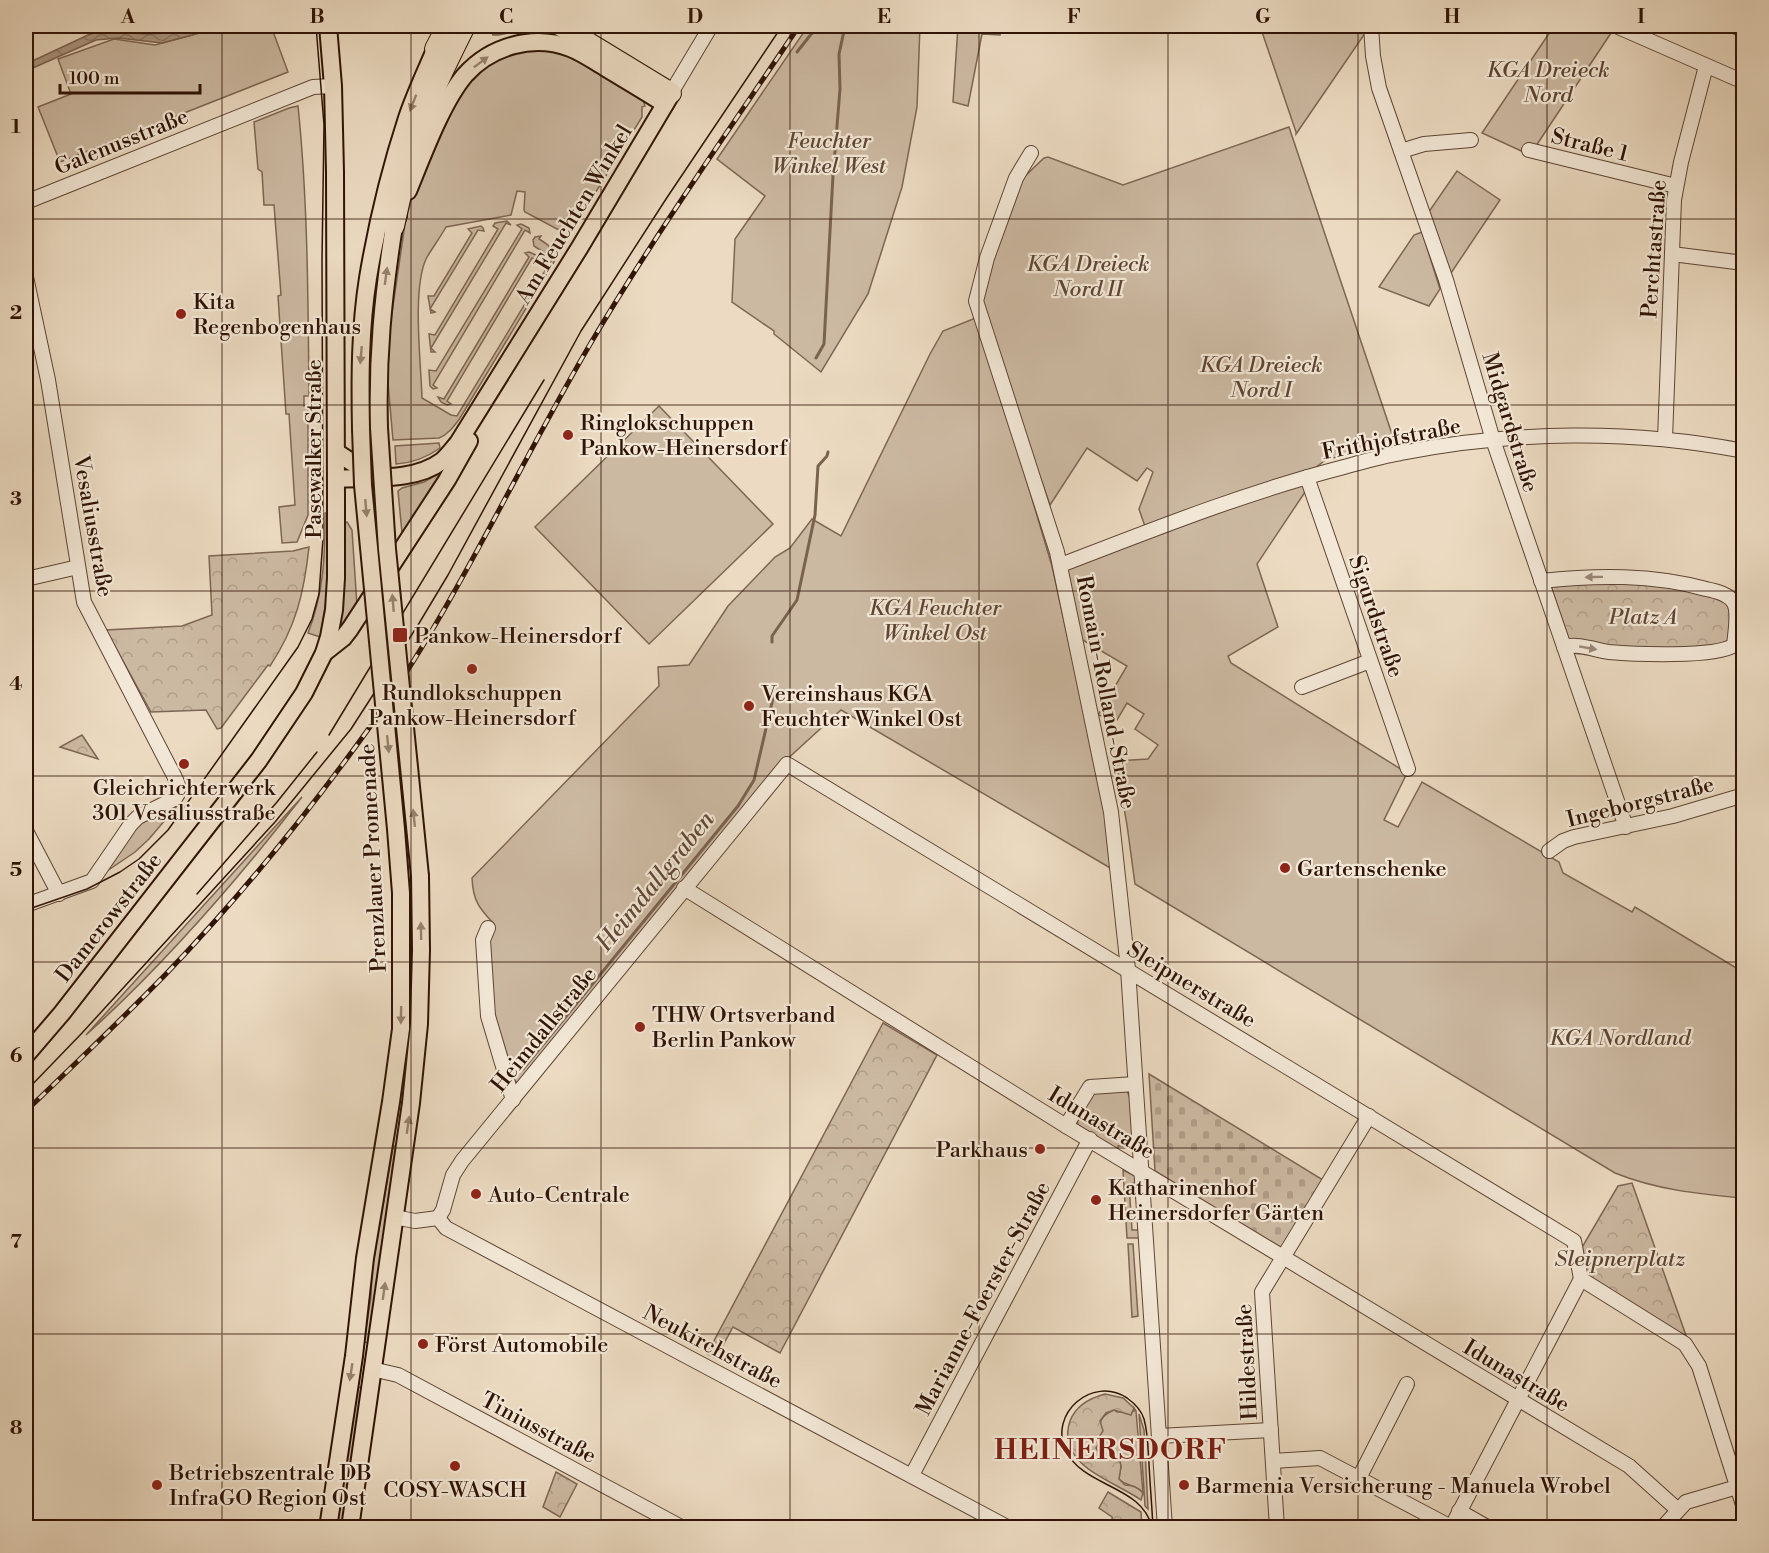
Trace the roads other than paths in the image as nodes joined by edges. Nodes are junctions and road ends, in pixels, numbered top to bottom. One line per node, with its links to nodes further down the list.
1 (328, 26): 11 (main road, Pasewalker Straße)
2 (446, 26): 8 (highway)
3 (465, 26): 19 (highway)
4 (561, 26): 12 (highway)
5 (711, 26): 12 (street, Am Feuchten Winkel)
6 (1371, 26): 15 (street, Midgardstraße)
7 (1616, 26): 9 (street)
8 (435, 49): 75 (main road, Prenzlauer Promenade, one-way to 75, bridge)
9 (1706, 66): 10 (street); 17 (street, Perchtastraße)
10 (1743, 82)
11 (333, 86): 18 (street, Galenusstraße); 27 (main road, Pasewalker Straße)
12 (668, 99): 19 (main road, Prenzlauer Promenade, one-way to 12); 23 (main road, Am Feuchten Winkel)
13 (1471, 140): 15 (street)
14 (1529, 150): 17 (street, Straße 1)
15 (1401, 151): 25 (street, Midgardstraße)
16 (1031, 153): 31 (street, Romain-Rolland-Straße)
17 (1676, 186): 20 (street, Perchtastraße)
18 (26, 202)
19 (394, 226): 59 (main road, Prenzlauer Promenade, one-way to 19, bridge)
20 (1672, 254): 21 (street); 24 (street, Perchtastraße)
21 (1743, 263)
22 (26, 277): 32 (street, Vesaliusstraße)
23 (471, 425): 28 (main road, Am Feuchten Winkel); 37 (main road, Am Feuchten Winkel)
24 (1665, 439): 25 (street, Frithjofstraße); 26 (street, Frithjofstraße)
25 (1493, 440): 29 (street, Frithjofstraße); 34 (street, Midgardstraße)
26 (1743, 451)
27 (336, 452): 28 (main road); 30 (main road, Pasewalker Straße)
28 (374, 477): 30 (main road, Am Feuchten Winkel)
29 (1307, 477): 31 (street, Frithjofstraße); 38 (street, Sigurdstraße)
30 (336, 479): 37 (main road, Pasewalker Straße)
31 (1061, 565): 51 (street, Romain-Rolland-Straße)
32 (78, 567): 33 (street); 48 (street, Vesaliusstraße)
33 (26, 579)
34 (1541, 581): 35 (street, one-way to 34); 36 (street, Midgardstraße)
35 (1739, 619): 36 (street, one-way to 35)
36 (1564, 647): 44 (street, Midgardstraße)
37 (324, 653): 43 (main road, Pasewalker Straße)
38 (1370, 661): 39 (street); 41 (street, Sigurdstraße)
39 (1302, 687)
40 (787, 764): 47 (street, Heimdallstraße); 51 (street, Sleipnerstraße)
41 (1408, 769)
42 (1743, 795): 44 (street, Ingeborgstraße)
43 (224, 806): 52 (main road, Damerowstraße)
44 (1626, 827): 46 (street, Ingeborgstraße)
45 (26, 831): 48 (street)
46 (1549, 851)
47 (684, 888): 54 (street, Heimdallstraße); 56 (street, Idunastraße)
48 (59, 894): 49 (street)
49 (26, 905)
50 (488, 928): 54 (street)
51 (1128, 969): 53 (street, Romain-Rolland-Straße); 55 (street, Sleipnerstraße)
52 (26, 1055)
53 (1135, 1084): 56 (street); 58 (street, Romain-Rolland-Straße)
54 (513, 1100): 60 (street, Heimdallstraße)
55 (1369, 1116): 61 (street, Hildestraße); 62 (street, Sleipnerstraße)
56 (1066, 1126): 57 (street, Idunastraße)
57 (1090, 1139): 58 (street, Idunastraße); 69 (street, Marianne-Foerster-Straße)
58 (1141, 1169): 61 (street, Idunastraße); 67 (street, Romain-Rolland-Straße)
59 (394, 1217): 60 (street); 63 (main road, Prenzlauer Promenade, one-way to 59)
60 (438, 1218): 69 (street, Neukirchstraße)
61 (1283, 1258): 65 (street, Idunastraße); 66 (street, Hildestraße)
62 (1581, 1280): 65 (street); 71 (street)
63 (372, 1370): 76 (main road, Prenzlauer Promenade); 77 (street, Tiniusstraße)
64 (1407, 1384): 70 (street)
65 (1518, 1400): 73 (street, Idunastraße); 74 (street)
66 (1271, 1430): 67 (street); 68 (street, Hildestraße)
67 (1159, 1436): 79 (street, Romain-Rolland-Straße)
68 (1274, 1461): 70 (street); 80 (street, Hildestraße)
69 (912, 1475): 78 (street, Neukirchstraße)
70 (1359, 1478): 81 (street)
71 (1737, 1487): 72 (street); 73 (street)
72 (1743, 1508)
73 (1678, 1510): 83 (street)
74 (1459, 1511): 81 (street); 82 (street)
75 (328, 1527)
76 (350, 1527)
77 (683, 1527)
78 (1009, 1527)
79 (1165, 1527)
80 (1277, 1527)
81 (1451, 1527)
82 (1489, 1527)
83 (1662, 1527)

